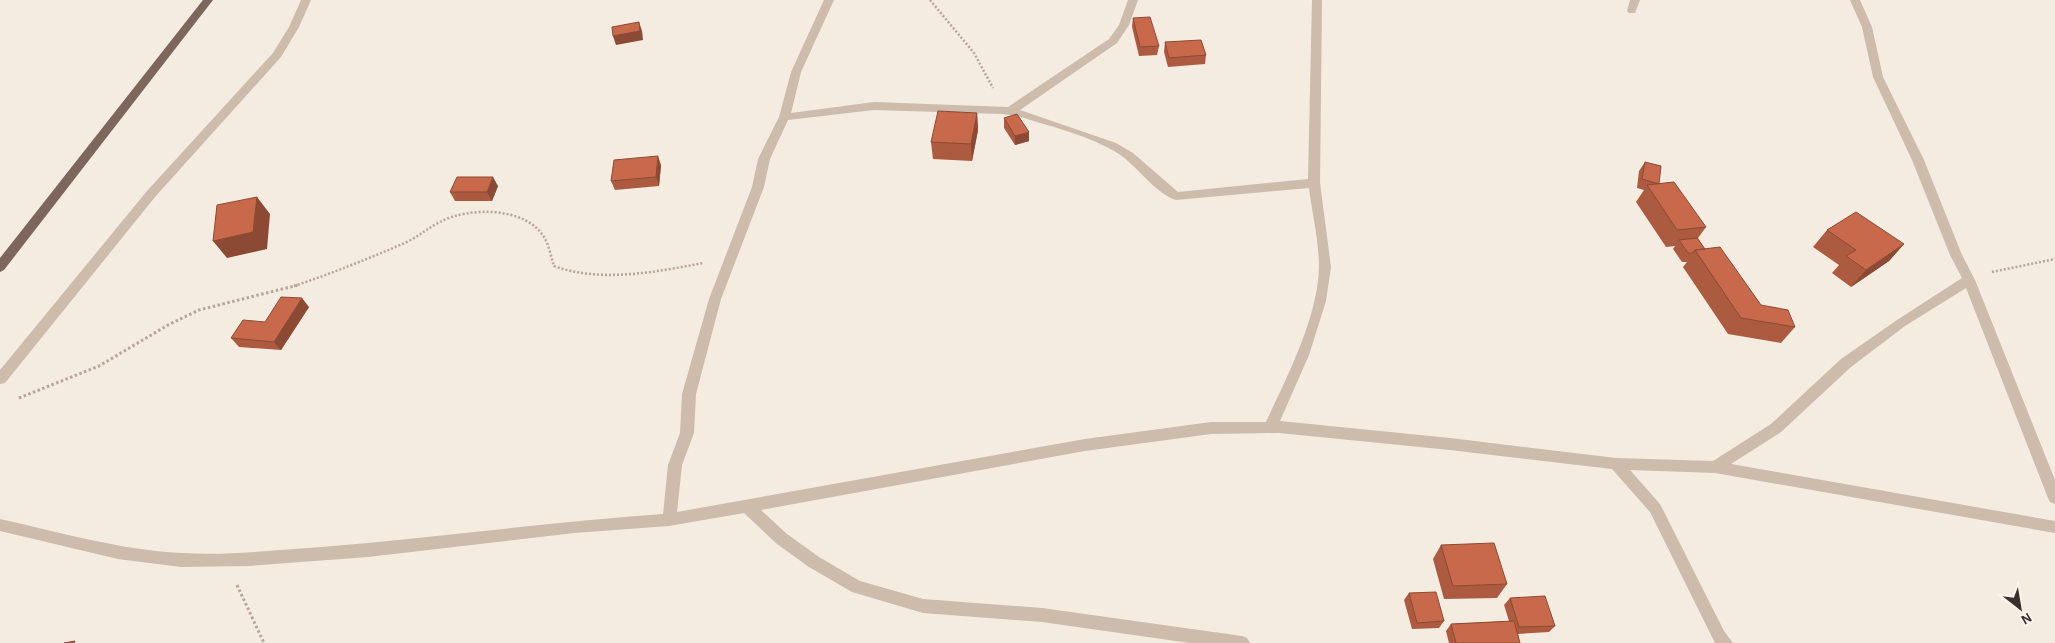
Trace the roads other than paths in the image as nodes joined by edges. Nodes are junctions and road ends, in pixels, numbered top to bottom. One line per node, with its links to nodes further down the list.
1 (208, 0): 12 (main road)
2 (306, 0): 14 (street)
3 (829, 0): 10 (street)
4 (1133, 0): 9 (street)
5 (1317, 0): 11 (street)
6 (1635, 0): 8 (street)
7 (1855, 0): 13 (street)
8 (1632, 11)
9 (1006, 111): 10 (street); 11 (street)
10 (784, 117): 20 (street)
11 (1314, 183): 15 (street)
12 (0, 267)
13 (1968, 279): 17 (street); 18 (street)
14 (0, 379)
15 (1270, 428): 16 (street); 19 (street)
16 (1616, 464): 17 (street); 23 (street)
17 (1716, 467): 22 (street)
18 (2055, 498)
19 (746, 505): 20 (street); 24 (street)
20 (669, 520): 21 (street)
21 (0, 525)
22 (2055, 527)
23 (1721, 641)
24 (1242, 643)

